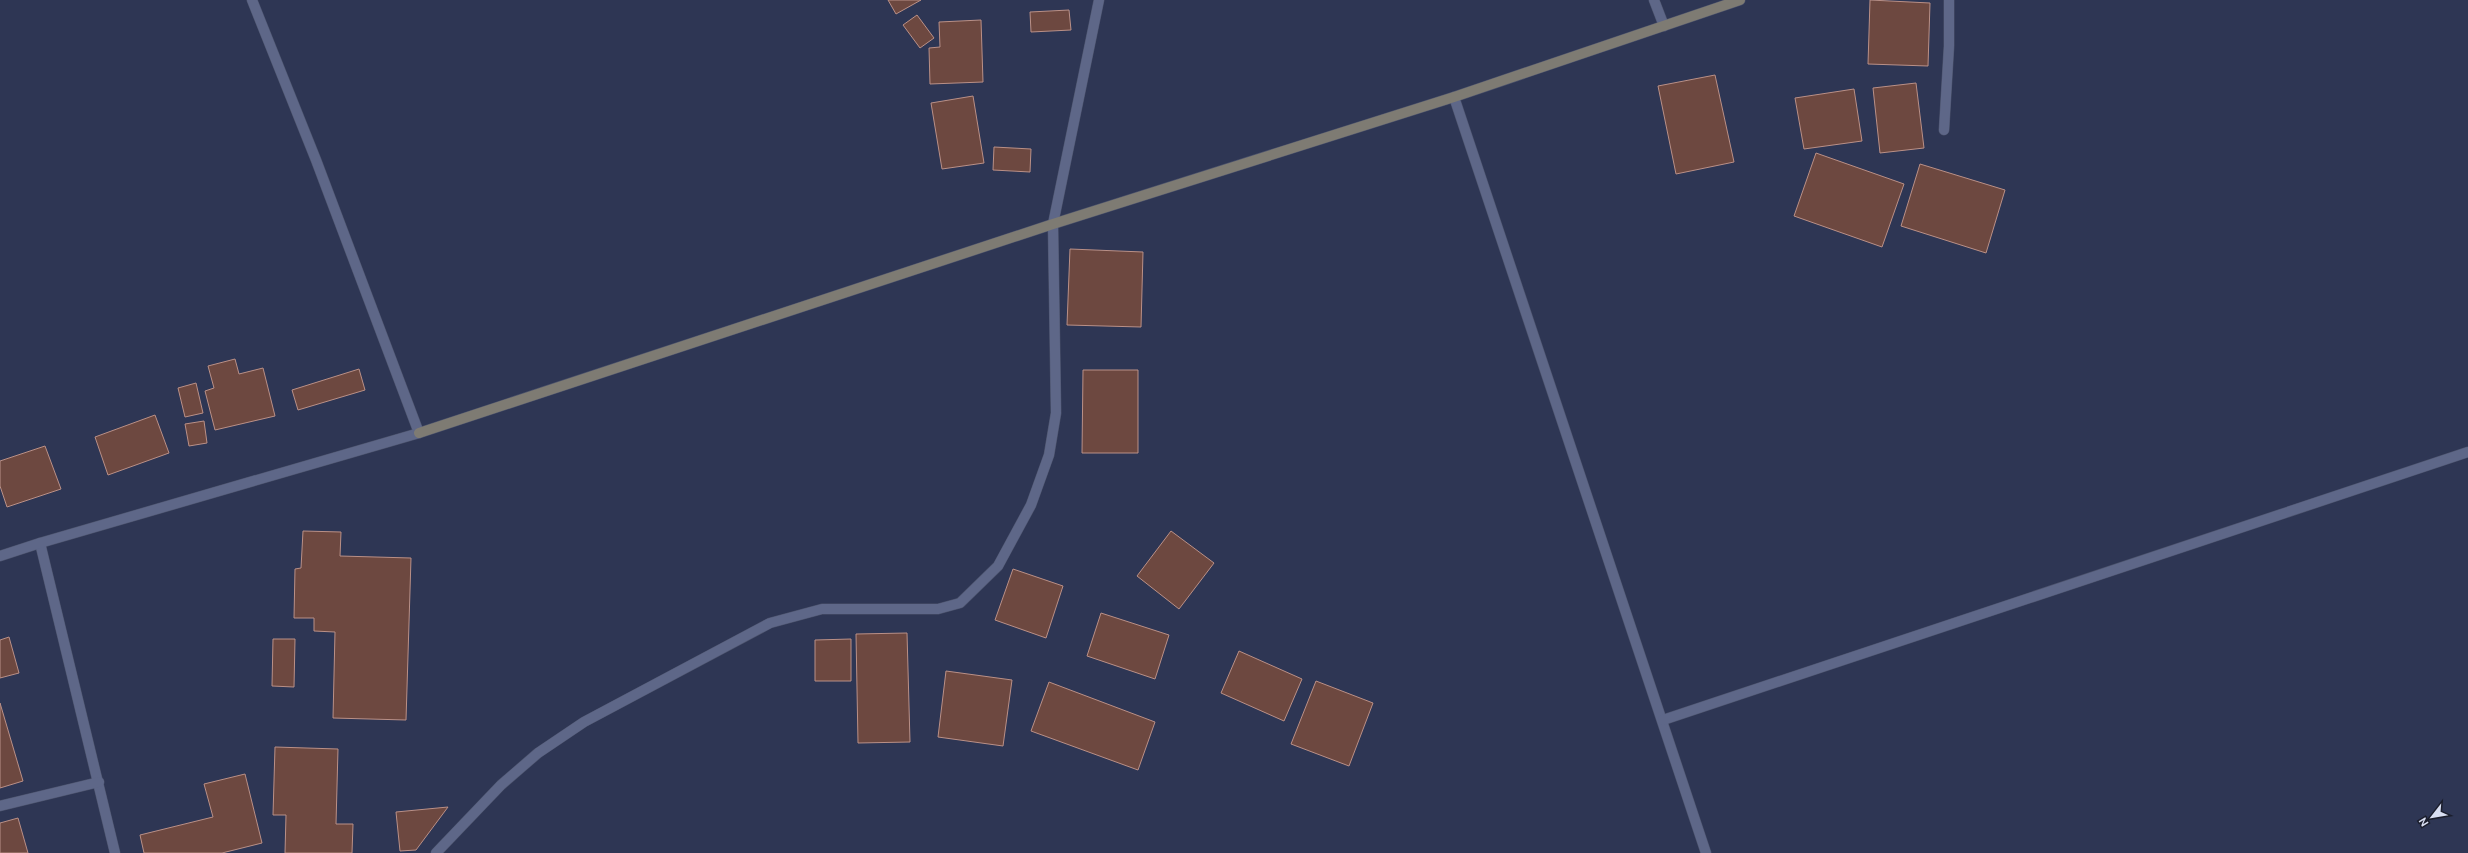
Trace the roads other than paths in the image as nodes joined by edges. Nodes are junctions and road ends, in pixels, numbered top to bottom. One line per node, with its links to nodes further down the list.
1 (252, 0): 10 (street)
2 (1099, 0): 9 (street)
3 (1654, 0): 6 (street)
4 (1740, 0): 6 (street)
5 (1949, 0): 8 (street)
6 (1664, 26): 7 (street)
7 (1454, 97): 9 (street); 14 (street)
8 (1944, 130)
9 (1053, 224): 10 (street); 18 (street)
10 (420, 433): 12 (street)
11 (2468, 452): 14 (street)
12 (40, 543): 13 (street); 15 (street)
13 (0, 556)
14 (1663, 720): 19 (street)
15 (99, 782): 16 (street); 17 (street)
16 (0, 806)
17 (115, 853)
18 (436, 853)
19 (1706, 853)

